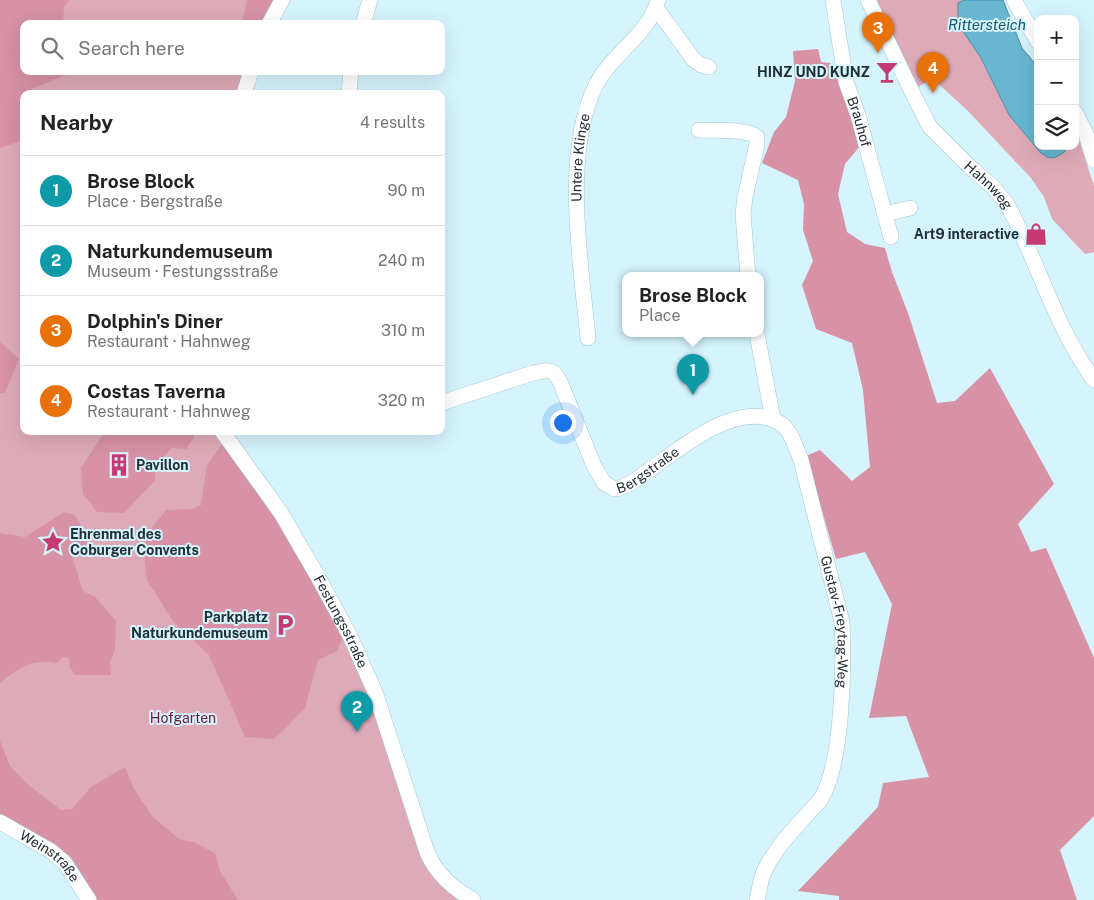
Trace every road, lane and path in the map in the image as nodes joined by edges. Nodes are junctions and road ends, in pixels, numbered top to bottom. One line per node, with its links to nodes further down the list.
1 (282, 0): 7 (street)
2 (370, 0): 8 (street)
3 (833, 0): 19 (street, Brauhof)
4 (868, 0): 24 (street, Hahnweg)
5 (1014, 0): 9 (street)
6 (657, 4): 10 (street); 23 (street, Untere Klinge)
7 (271, 20)
8 (364, 20)
9 (1034, 35)
10 (709, 67)
11 (250, 75): 13 (street)
12 (351, 75): 14 (street)
13 (245, 90)
14 (349, 90)
15 (1079, 120): 17 (street)
16 (699, 130): 21 (street)
17 (1094, 160)
18 (910, 208): 19 (street)
19 (885, 214): 20 (street, Brauhof)
20 (891, 236)
21 (748, 272)
22 (758, 337): 26 (street)
23 (588, 338)
24 (1094, 380)
25 (445, 402): 26 (street, Bergstraße)
26 (773, 419): 31 (street, Gustav-Freytag-Weg)
27 (225, 435): 30 (street, Festungsstraße)
28 (0, 822): 29 (street, Weinstraße)
29 (89, 900)
30 (473, 900)
31 (757, 900)

